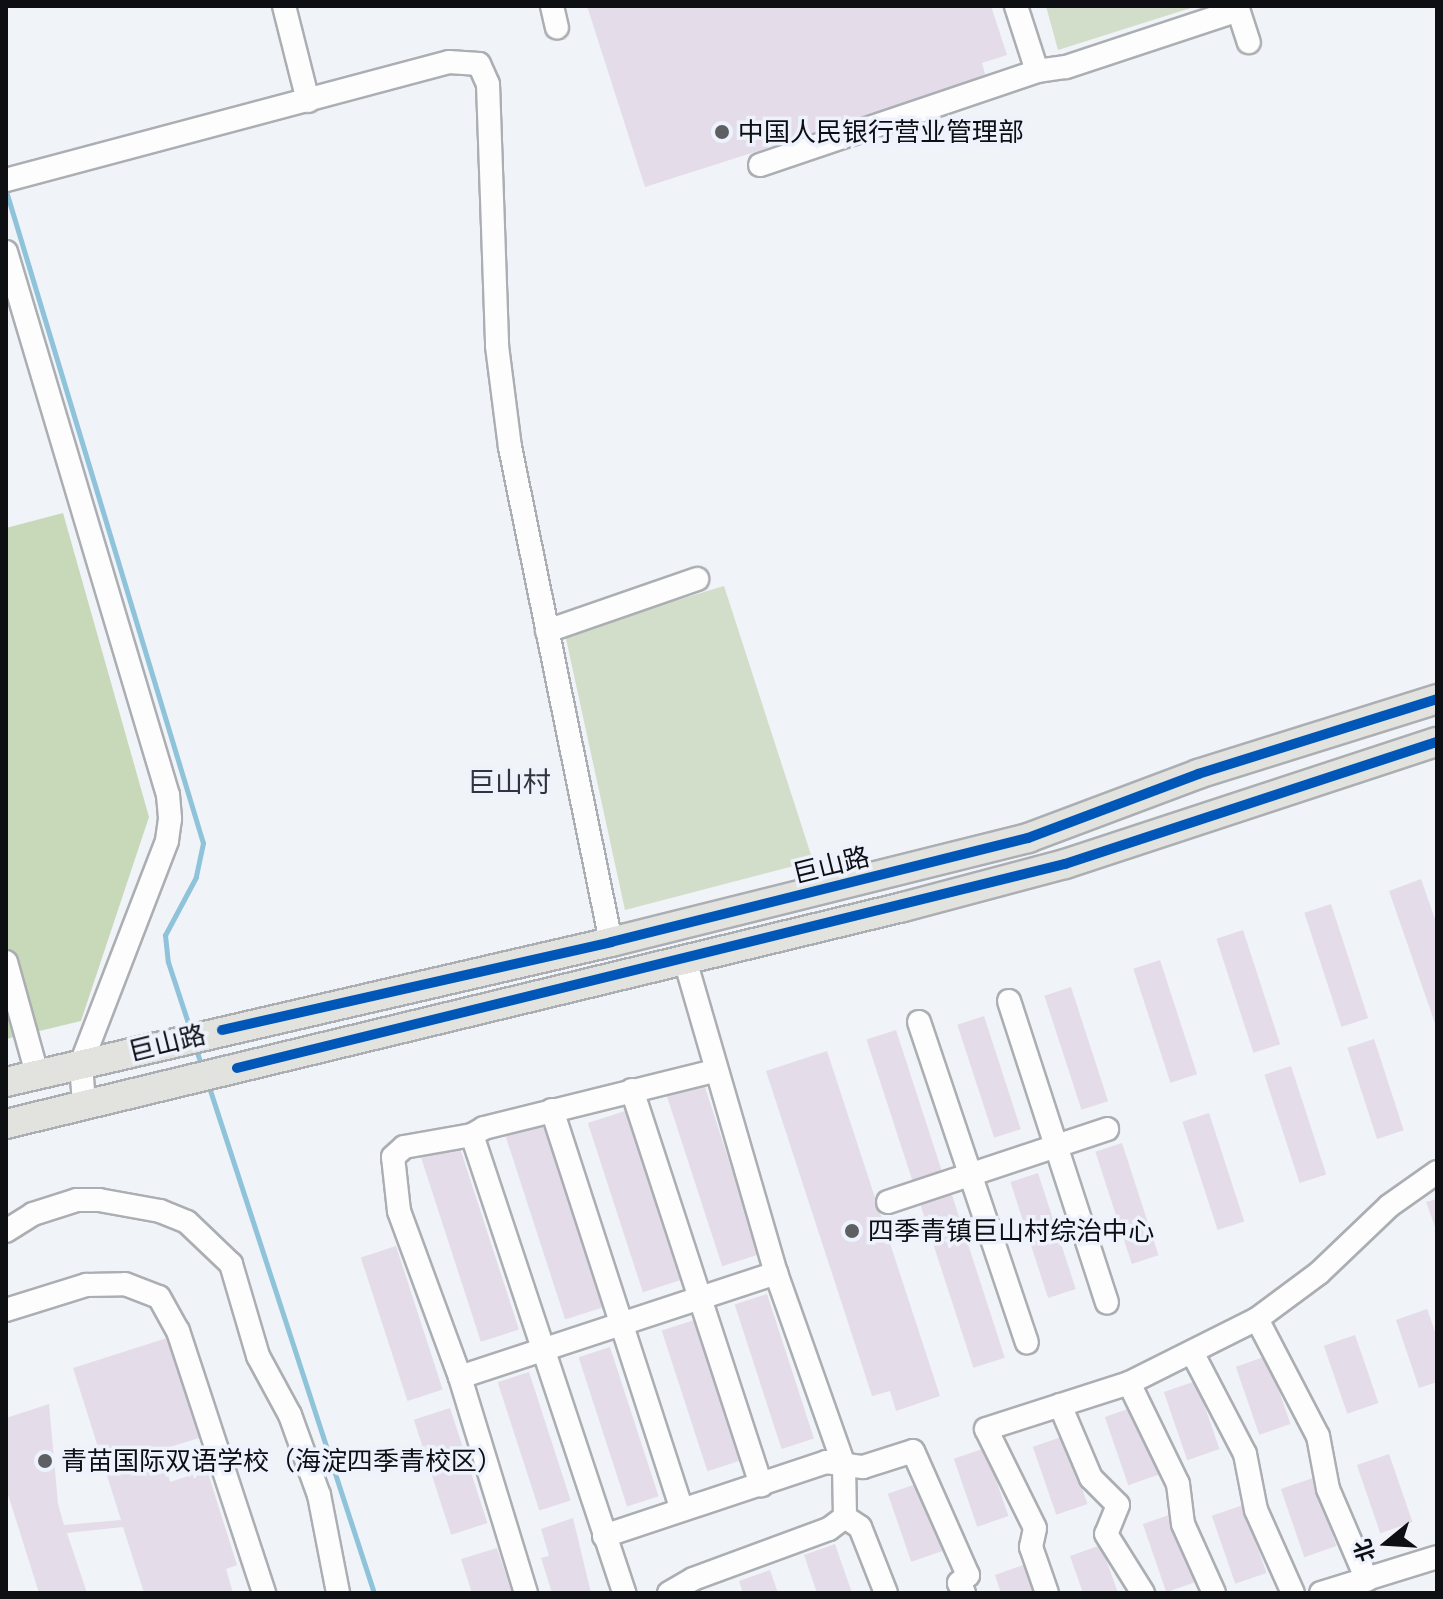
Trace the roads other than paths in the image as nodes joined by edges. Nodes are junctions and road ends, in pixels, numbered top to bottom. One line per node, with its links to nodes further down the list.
1 (284, 6): 6 (street)
2 (1016, 6): 5 (street)
3 (1237, 8): 4 (street); 5 (street)
4 (1249, 42)
5 (1037, 71): 7 (street)
6 (308, 101): 8 (street); 11 (street)
7 (760, 165)
8 (6, 180)
9 (6, 252): 19 (street)
10 (697, 579): 11 (street)
11 (547, 631): 14 (street)
12 (1437, 699): 14 (main road, 巨山路)
13 (1437, 742): 15 (main road, 巨山路)
14 (611, 942): 19 (main road, 巨山路)
15 (685, 960): 20 (street); 24 (main road, 巨山路)
16 (6, 962): 21 (street)
17 (1009, 1001): 29 (street)
18 (919, 1022): 31 (street)
19 (81, 1064): 21 (main road, 巨山路); 24 (street)
20 (714, 1071): 23 (street); 34 (street)
21 (37, 1074): 22 (main road, 巨山路)
22 (6, 1082)
23 (632, 1090): 25 (street); 35 (street)
24 (84, 1104): 26 (main road, 巨山路)
25 (552, 1110): 28 (street); 39 (street)
26 (6, 1124)
27 (1107, 1129): 29 (street)
28 (472, 1135): 41 (street); 43 (street)
29 (1054, 1146): 31 (street); 36 (street)
30 (1437, 1172): 38 (street)
31 (968, 1175): 32 (street); 40 (street)
32 (888, 1202)
33 (6, 1231): 54 (street)
34 (776, 1273): 35 (street); 46 (street)
35 (700, 1298): 39 (street); 47 (street)
36 (1107, 1302)
37 (6, 1310): 53 (street)
38 (1257, 1319): 42 (street); 52 (street)
39 (622, 1325): 41 (street); 48 (street)
40 (1027, 1342)
41 (541, 1350): 43 (street); 50 (street)
42 (1193, 1354): 44 (street); 63 (street)
43 (460, 1377): 55 (street)
44 (1129, 1383): 45 (street); 62 (street)
45 (1060, 1405): 60 (street); 61 (street)
46 (844, 1465): 47 (street); 49 (street); 59 (street)
47 (761, 1485): 48 (street)
48 (681, 1507): 50 (street)
49 (845, 1517): 57 (street); 58 (street)
50 (604, 1536): 56 (street)
51 (1437, 1557): 52 (street)
52 (1367, 1580): 64 (street)
53 (264, 1593)
54 (338, 1593)
55 (526, 1593)
56 (624, 1593)
57 (669, 1593)
58 (886, 1593)
59 (964, 1593)
60 (1047, 1593)
61 (1143, 1593)
62 (1214, 1593)
63 (1293, 1593)
64 (1321, 1593)

